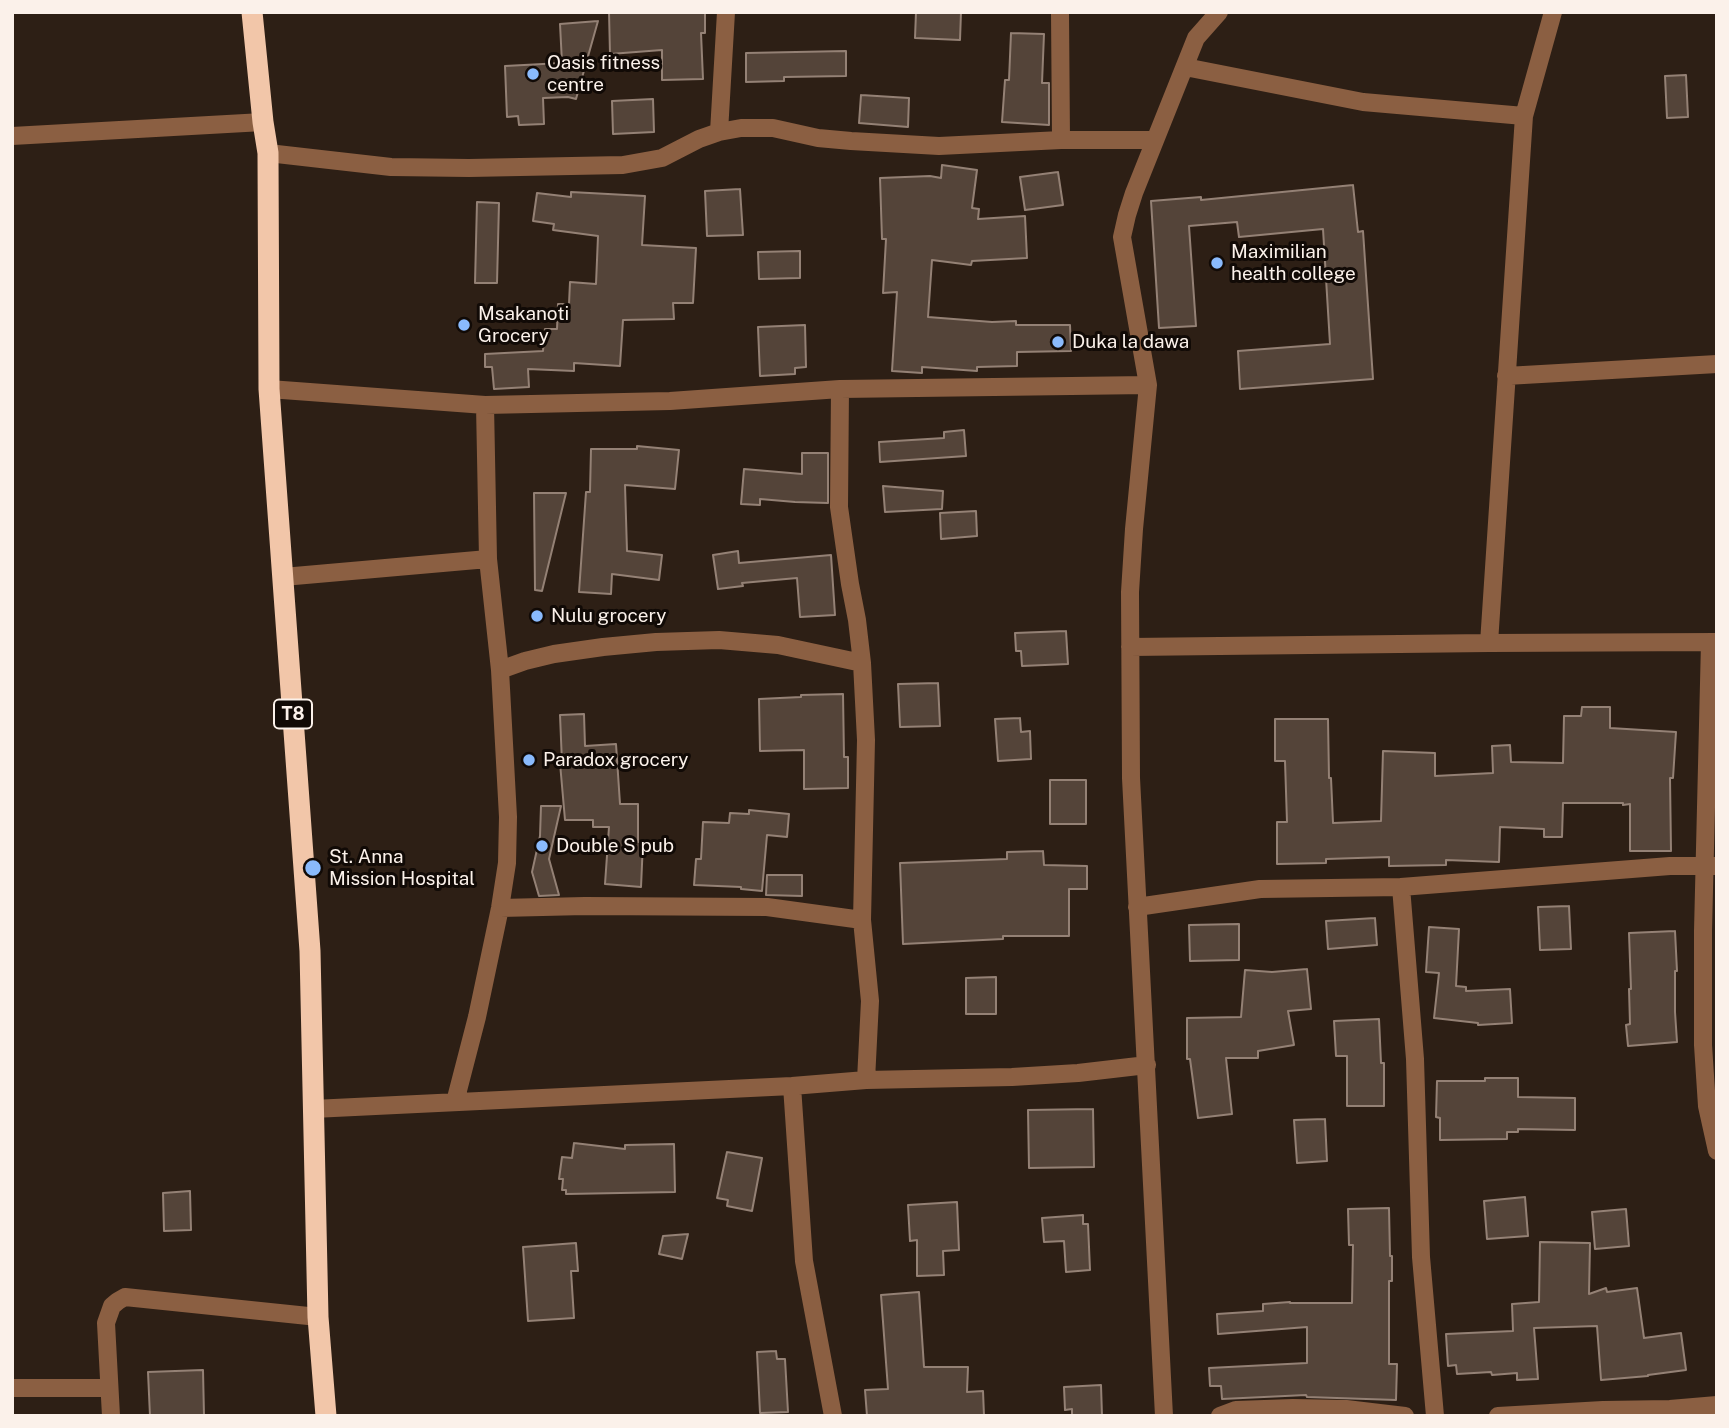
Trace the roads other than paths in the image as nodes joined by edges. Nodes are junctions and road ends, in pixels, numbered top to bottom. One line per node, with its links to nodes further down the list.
1 (253, 12): 8 (highway, T8)
2 (726, 12): 9 (street)
3 (1060, 12): 11 (street)
4 (1219, 12): 6 (street)
5 (1553, 12): 7 (street)
6 (1185, 67): 7 (street); 12 (street)
7 (1524, 116): 15 (street)
8 (263, 122): 10 (street); 13 (highway, T8)
9 (719, 132): 11 (street); 13 (street)
10 (12, 136)
11 (1061, 140): 12 (street)
12 (1154, 140): 16 (street)
13 (268, 153): 17 (highway, T8)
14 (1717, 364): 15 (street)
15 (1506, 376): 23 (street)
16 (1148, 385): 18 (street); 24 (street)
17 (270, 389): 19 (street); 21 (highway, T8)
18 (840, 389): 19 (street); 25 (street)
19 (485, 405): 20 (street)
20 (488, 559): 21 (street); 26 (street)
21 (283, 577): 36 (highway, T8)
22 (1713, 642): 23 (street); 27 (street)
23 (1489, 643): 24 (street)
24 (1130, 647): 29 (street)
25 (862, 663): 26 (street); 31 (street)
26 (500, 670): 30 (street)
27 (1711, 866): 28 (street); 37 (street)
28 (1401, 887): 29 (street); 48 (street)
29 (1137, 907): 32 (street)
30 (500, 908): 31 (street); 35 (street)
31 (862, 920): 33 (street)
32 (1147, 1065): 33 (street); 45 (street)
33 (866, 1080): 34 (street)
34 (792, 1086): 35 (street); 44 (street)
35 (455, 1102): 36 (street)
36 (313, 1109): 38 (highway, T8)
37 (1717, 1151)
38 (318, 1317): 40 (street); 43 (highway, T8)
39 (12, 1388): 40 (street)
40 (108, 1388): 42 (street)
41 (1717, 1405): 49 (street)
42 (111, 1416)
43 (326, 1416)
44 (833, 1416)
45 (1164, 1416)
46 (1220, 1416): 47 (street)
47 (1405, 1416)
48 (1435, 1416)
49 (1498, 1416)

